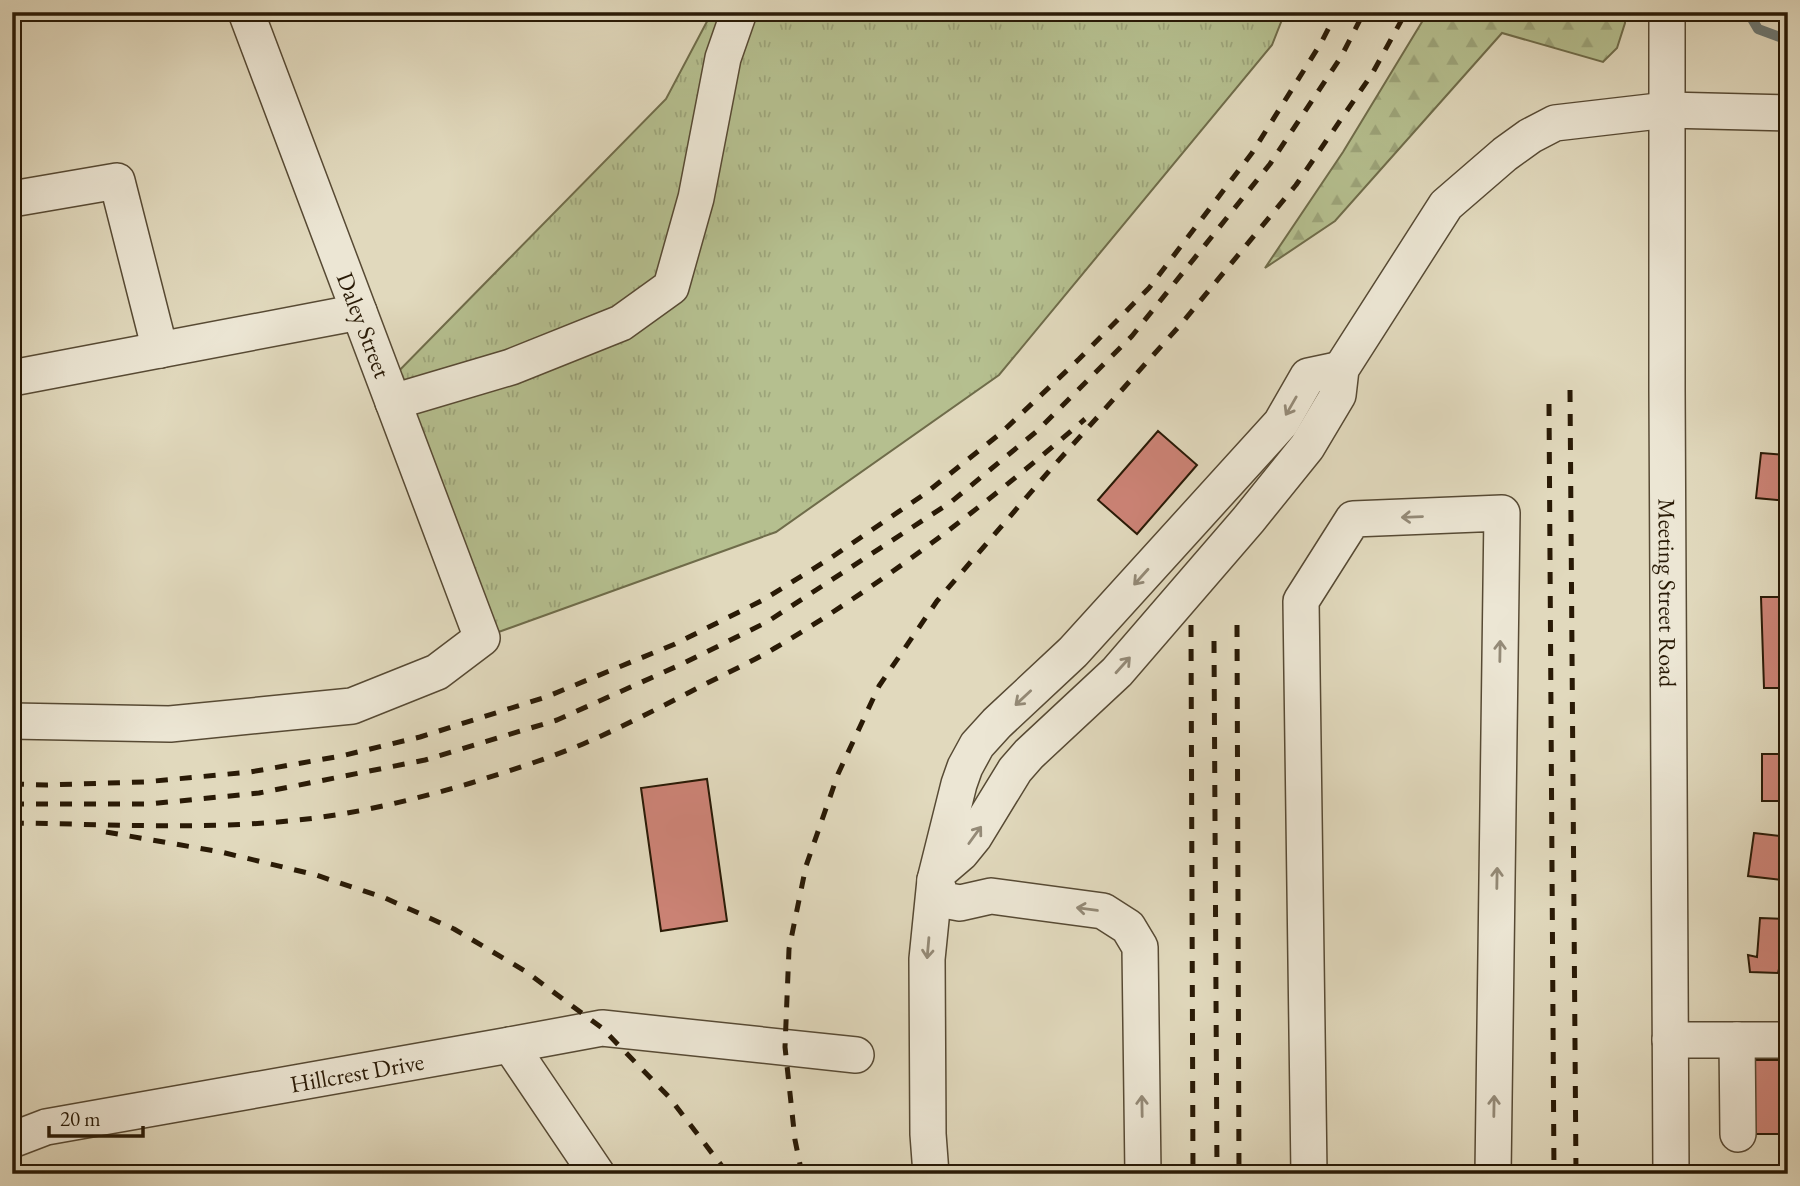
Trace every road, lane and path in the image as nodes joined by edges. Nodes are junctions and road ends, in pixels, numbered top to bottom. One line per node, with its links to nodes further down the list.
1 (246, 12): 7 (street, Daley Street)
2 (739, 12): 11 (street)
3 (1667, 12): 4 (street, Meeting Street Road)
4 (1667, 110): 5 (street); 9 (street); 14 (street, Meeting Street Road)
5 (1788, 113)
6 (12, 199): 8 (street)
7 (359, 312): 8 (street); 11 (street, Daley Street)
8 (160, 350): 10 (street)
9 (1340, 369): 13 (street, one-way to 9); 13 (street, one-way to 13)
10 (12, 379)
11 (393, 402): 12 (street, Daley Street)
12 (12, 721)
13 (934, 880): 22 (street, one-way to 22); 23 (street, one-way to 13)
14 (1670, 1040): 15 (street); 26 (street, Meeting Street Road)
15 (1737, 1040): 16 (street); 19 (street)
16 (1788, 1040)
17 (510, 1045): 18 (street, Hillcrest Drive); 20 (street, Hillcrest Drive); 21 (street)
18 (856, 1055)
19 (1738, 1134)
20 (12, 1140)
21 (597, 1174)
22 (931, 1174)
23 (1143, 1174)
24 (1309, 1174): 25 (street, one-way to 24)
25 (1493, 1174)
26 (1671, 1174)

